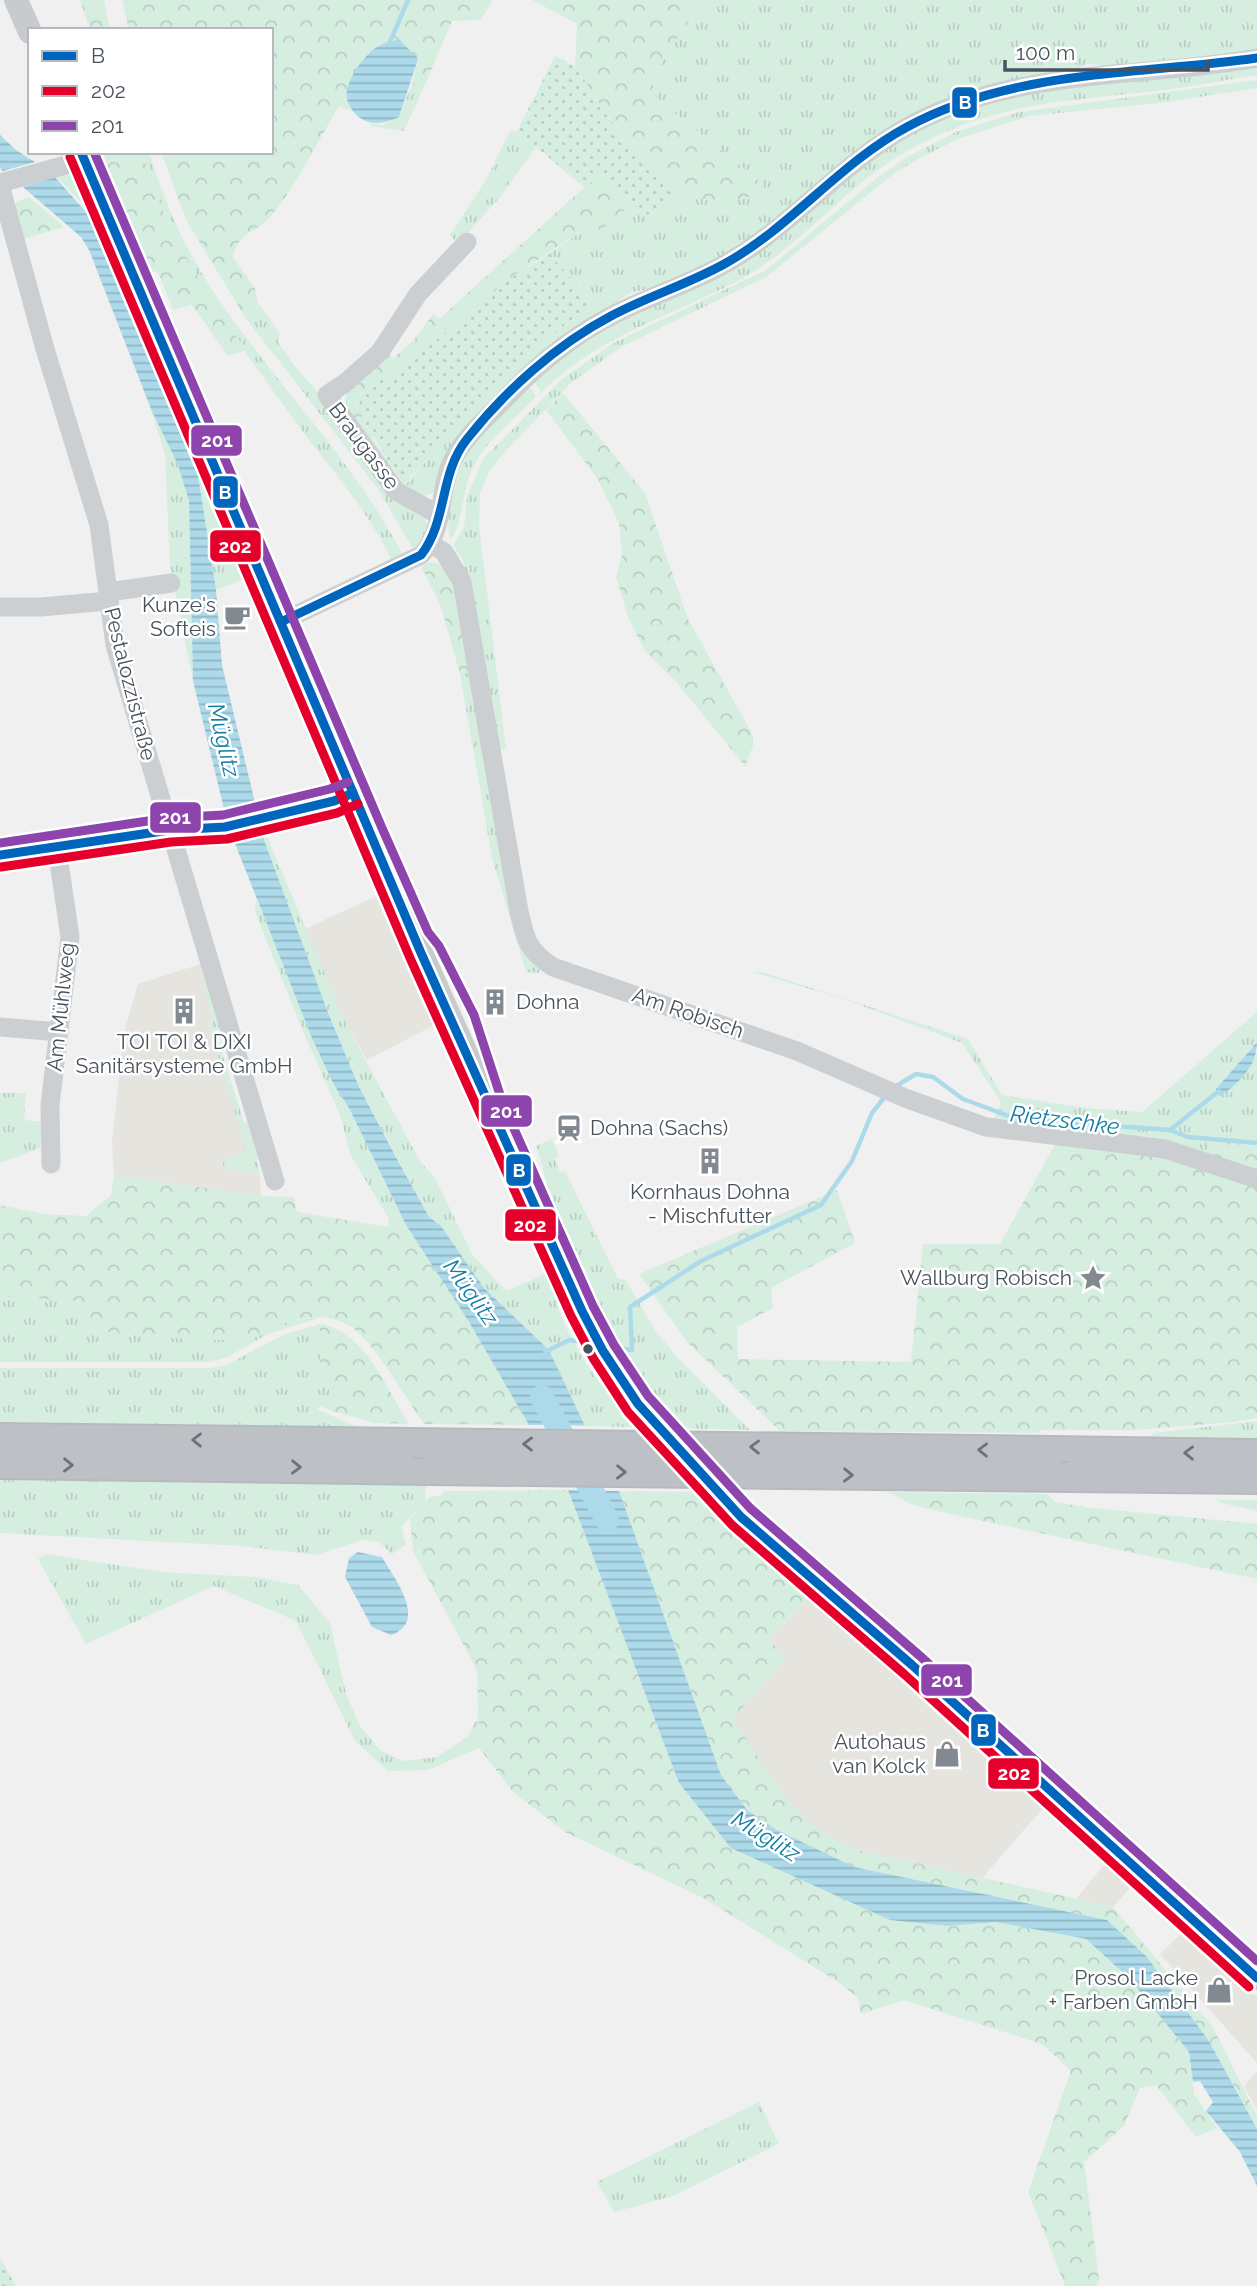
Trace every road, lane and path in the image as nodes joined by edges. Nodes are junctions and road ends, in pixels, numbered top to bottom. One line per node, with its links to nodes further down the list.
1 (16, 0): 2 (main road)
2 (28, 28)
3 (1257, 58): 7 (street)
4 (83, 156): 5 (street); 12 (main road)
5 (4, 182): 10 (street, Pestalozzistraße)
6 (467, 242): 7 (street, Braugasse)
7 (439, 515): 8 (street)
8 (431, 544): 12 (street); 20 (street, Am Robisch)
9 (171, 583): 10 (street)
10 (109, 596): 11 (street); 14 (street, Pestalozzistraße)
11 (0, 607)
12 (281, 621): 13 (main road)
13 (354, 793): 14 (street); 26 (main road)
14 (170, 830): 15 (street); 21 (street, Pestalozzistraße)
15 (57, 849): 16 (street); 18 (street, Am Mühlweg)
16 (0, 855)
17 (0, 1027): 18 (street)
18 (60, 1032): 19 (street, Am Mühlweg)
19 (51, 1164)
20 (1257, 1179)
21 (275, 1181)
22 (0, 1437): 23 (highway, one-way to 22, bridge)
23 (1257, 1454)
24 (0, 1464): 25 (highway, one-way to 25, bridge)
25 (1257, 1479)
26 (1257, 1978)

